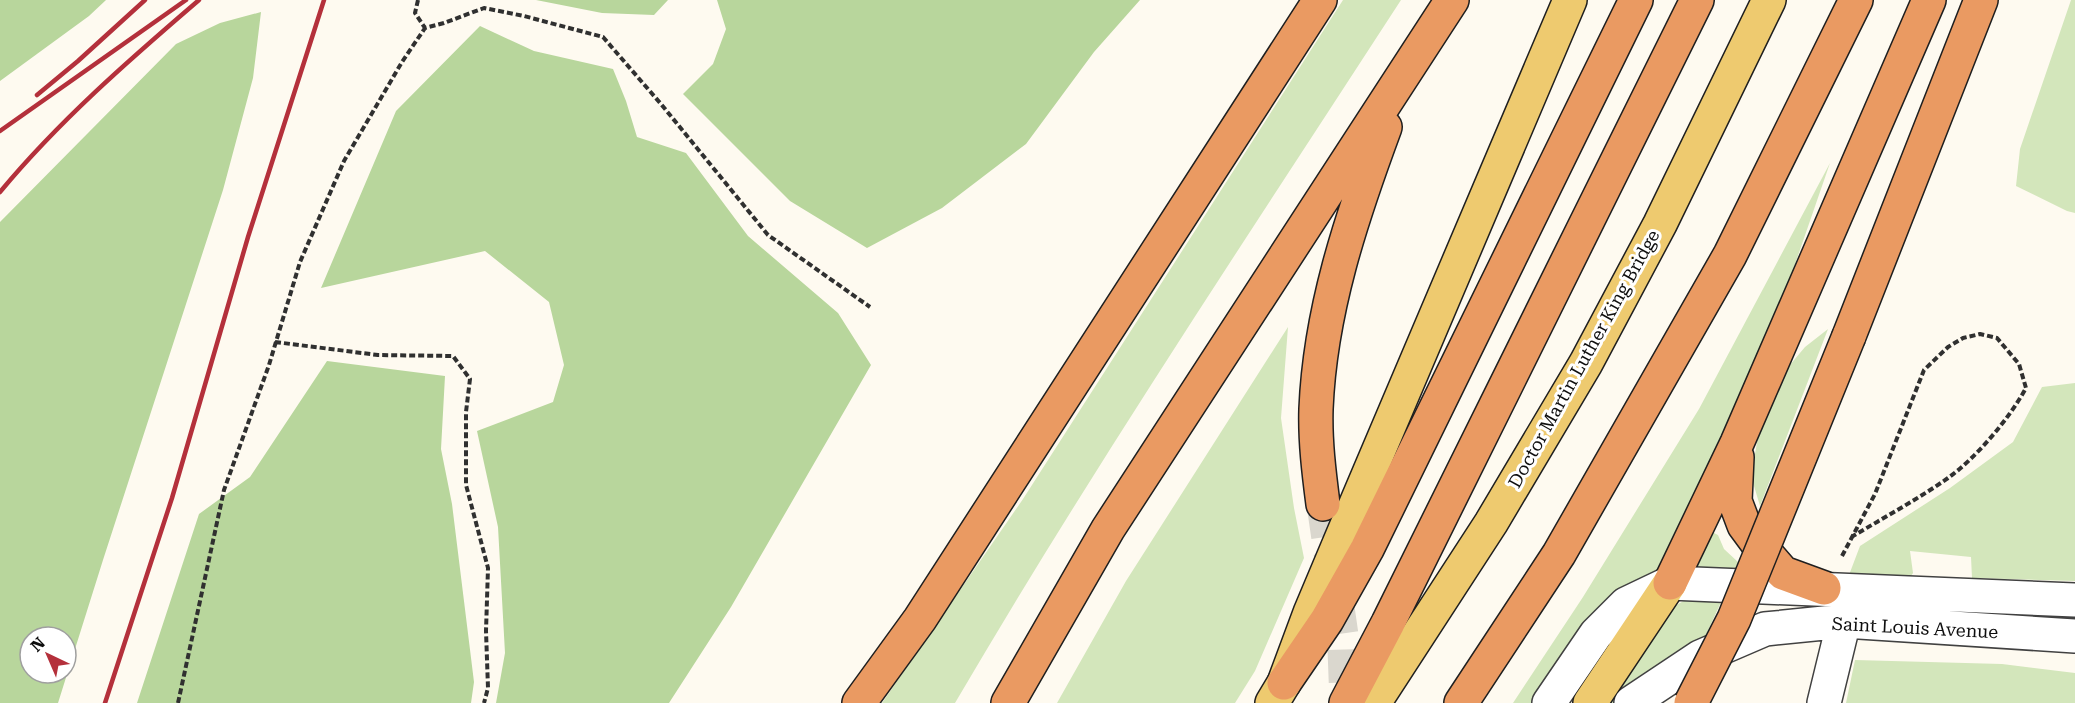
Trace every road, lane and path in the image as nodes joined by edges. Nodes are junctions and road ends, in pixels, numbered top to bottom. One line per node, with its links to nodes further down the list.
1 (418, 0): 11 (path)
2 (1320, 0): 26 (highway)
3 (1452, 0): 12 (highway)
4 (1570, 0): 23 (main road)
5 (1636, 0): 23 (highway)
6 (1696, 0): 28 (highway)
7 (1769, 0): 29 (main road, Doctor Martin Luther King Bridge)
8 (1856, 0): 30 (highway)
9 (1929, 0): 15 (highway)
10 (1981, 0): 34 (highway, bridge)
11 (425, 28): 13 (path); 14 (path)
12 (1405, 72): 16 (highway); 27 (highway)
13 (870, 306)
14 (275, 342): 24 (path); 25 (path)
15 (1737, 443): 18 (highway); 19 (highway)
16 (1323, 504)
17 (1853, 536): 17 (path); 19 (path)
18 (1670, 583): 19 (street, Saint Louis Avenue); 31 (street); 32 (main road)
19 (1824, 588): 20 (street, Saint Louis Avenue)
20 (2075, 600)
21 (1844, 621): 22 (street, Saint Louis Avenue); 33 (street, Saint Louis Avenue); 35 (street)
22 (2075, 636)
23 (1278, 693)
24 (178, 703)
25 (484, 703)
26 (859, 703)
27 (1008, 703)
28 (1346, 703)
29 (1374, 703)
30 (1461, 703)
31 (1550, 703)
32 (1590, 703)
33 (1631, 703)
34 (1691, 703)
35 (1824, 703)

